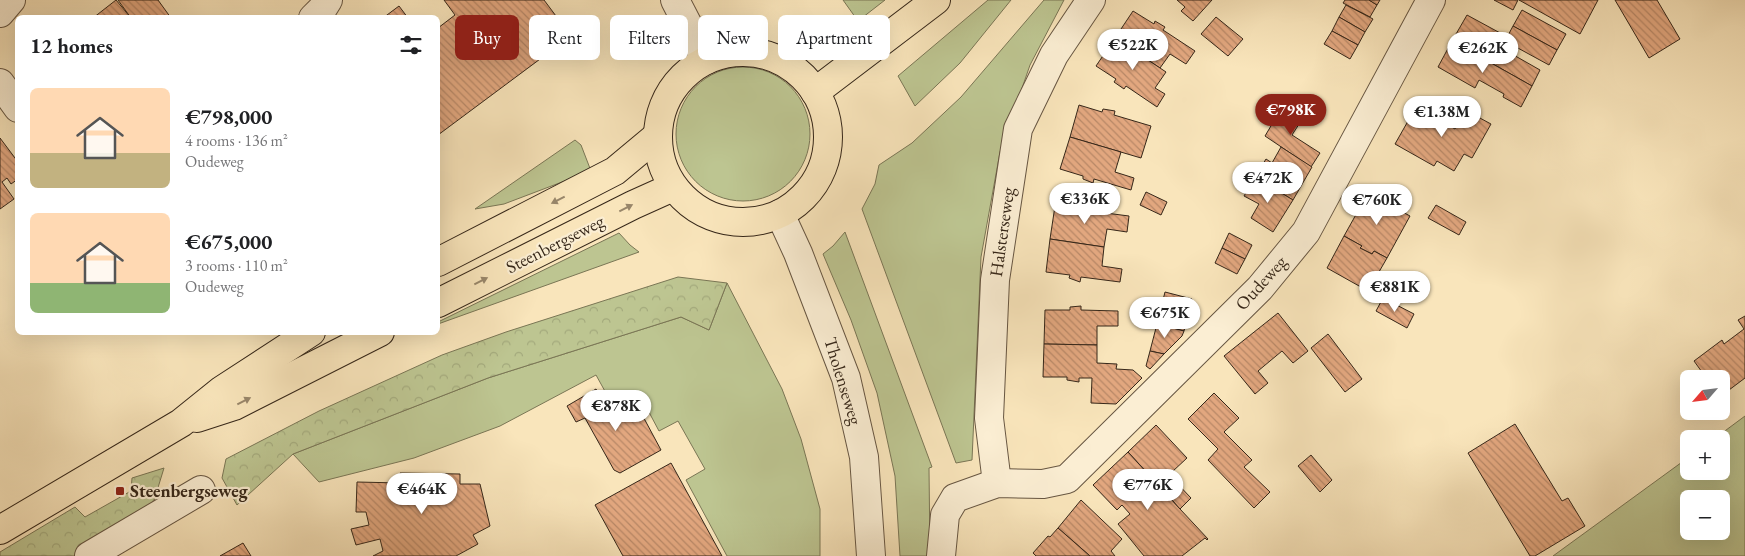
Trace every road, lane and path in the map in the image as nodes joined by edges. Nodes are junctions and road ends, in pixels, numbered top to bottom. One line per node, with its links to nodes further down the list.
1 (11, 0): 7 (street)
2 (328, 0): 8 (street)
3 (675, 0): 9 (street)
4 (936, 0): 13 (main road)
5 (1091, 0): 23 (street, Halsterseweg)
6 (1431, 0): 23 (street, Oudeweg)
7 (0, 13)
8 (316, 15)
9 (698, 45)
10 (768, 56): 13 (main road)
11 (706, 60): 15 (main road)
12 (0, 83): 14 (street)
13 (814, 92): 17 (main road)
14 (15, 104)
15 (657, 136): 16 (main road); 18 (main road, one-way to 18)
16 (673, 187): 17 (main road); 19 (main road, Steenbergseweg, one-way to 16)
17 (780, 214): 27 (street, Tholenseweg)
18 (440, 261)
19 (440, 302)
20 (306, 335): 22 (main road)
21 (374, 335): 22 (main road, one-way to 21)
22 (181, 423): 25 (main road)
23 (997, 483): 28 (street, Oudeweg)
24 (201, 490): 26 (street)
25 (0, 530)
26 (89, 556)
27 (871, 556)
28 (941, 556)

